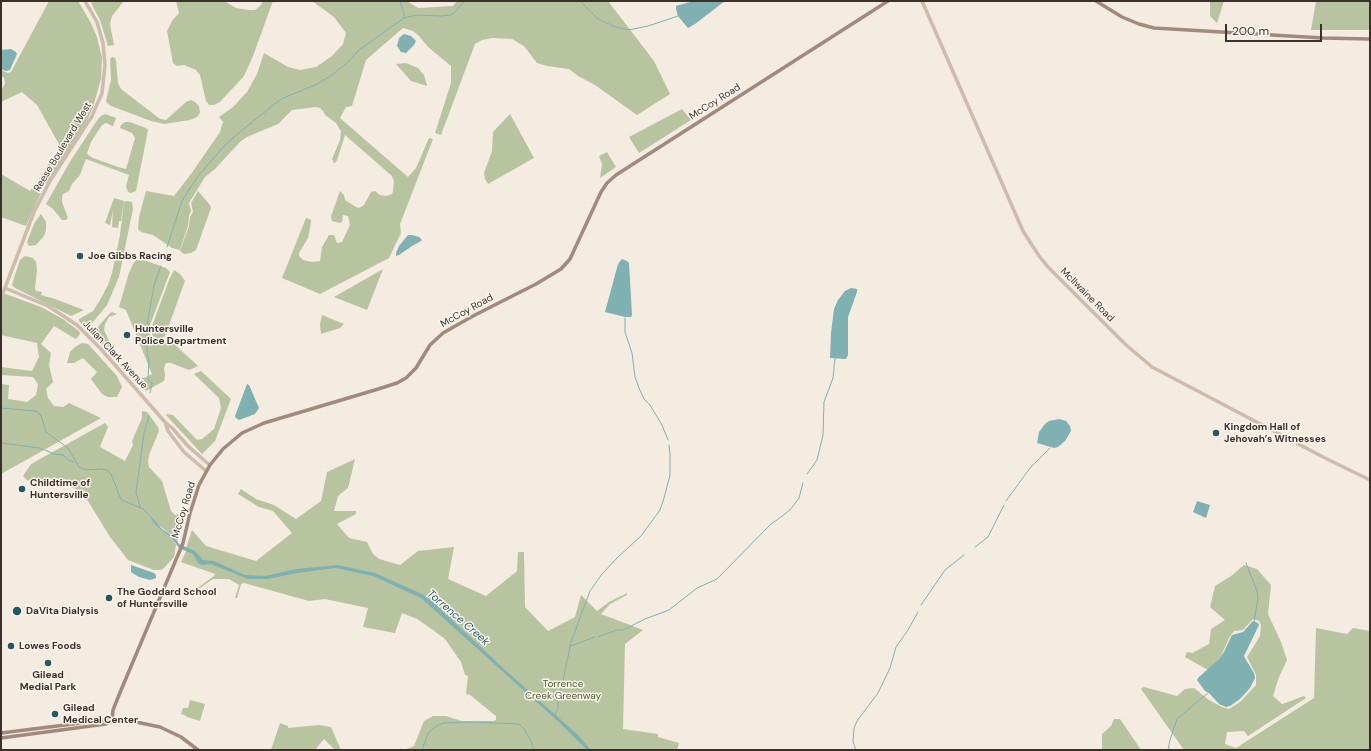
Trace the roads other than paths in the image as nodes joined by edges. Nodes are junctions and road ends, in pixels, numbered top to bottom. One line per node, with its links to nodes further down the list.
1 (85, 1): 6 (street, Reese Boulevard West)
2 (888, 1): 9 (main road, McCoy Road)
3 (922, 1): 11 (street, McIlwaine Road)
4 (1096, 1): 5 (main road)
5 (1370, 39)
6 (5, 288): 7 (street, Reese Boulevard West); 8 (street, Julian Clark Avenue)
7 (1, 298)
8 (164, 421): 9 (street, Julian Clark Avenue); 10 (street, Julian Clark Avenue)
9 (210, 465): 10 (main road, McCoy Road)
10 (206, 471): 12 (main road, McCoy Road)
11 (1370, 480)
12 (112, 721): 13 (main road); 14 (main road); 15 (main road)
13 (1, 733)
14 (1, 738)
15 (198, 750)

